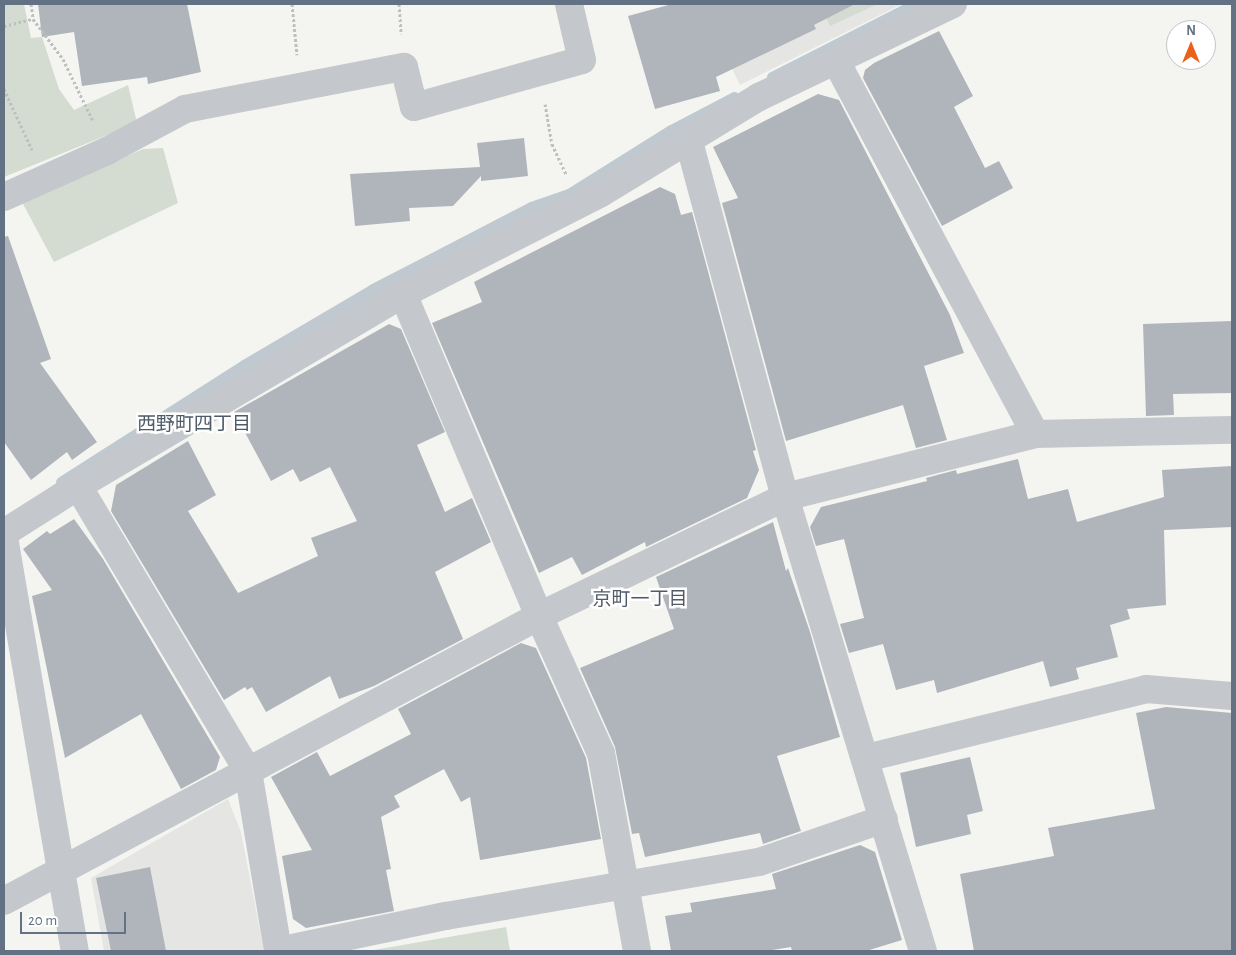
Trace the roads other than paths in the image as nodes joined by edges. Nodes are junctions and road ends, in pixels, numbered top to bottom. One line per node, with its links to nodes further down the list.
1 (569, 4): 5 (street)
2 (953, 4): 3 (street)
3 (836, 61): 4 (street); 8 (street)
4 (688, 138): 6 (street); 10 (street)
5 (4, 197)
6 (403, 294): 9 (street); 12 (street)
7 (1232, 430): 8 (street)
8 (1035, 434): 10 (street)
9 (78, 486): 11 (street); 15 (street)
10 (785, 497): 12 (street); 14 (street)
11 (4, 535): 17 (street)
12 (539, 616): 15 (street); 18 (street)
13 (1232, 696): 14 (street)
14 (866, 758): 16 (street)
15 (248, 771): 17 (street); 21 (street)
16 (884, 819): 18 (street); 23 (street)
17 (59, 872): 19 (street); 20 (street)
18 (627, 886): 21 (street); 22 (street)
19 (4, 901)
20 (75, 951)
21 (278, 951)
22 (637, 951)
23 (923, 951)

